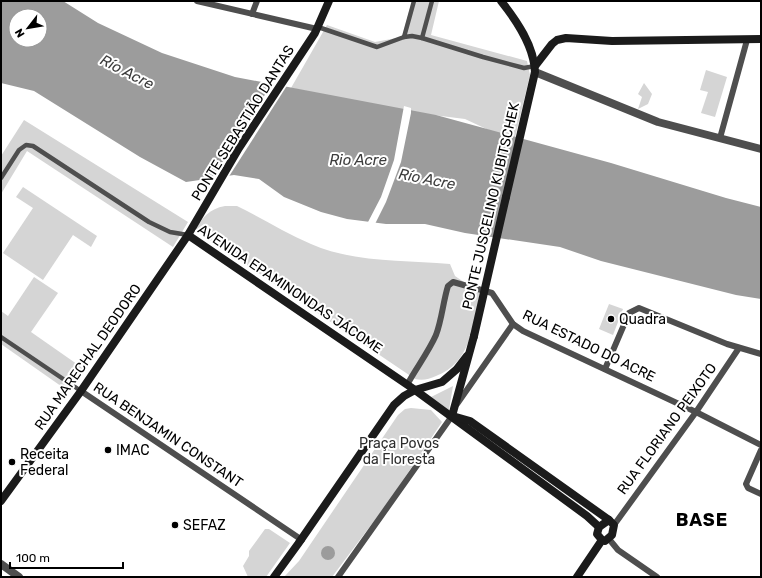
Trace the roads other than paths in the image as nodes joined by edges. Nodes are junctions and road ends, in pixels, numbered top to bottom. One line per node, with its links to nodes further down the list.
1 (197, 1): 7 (street)
2 (257, 1): 7 (street)
3 (329, 1): 8 (main road, PONTE SEBASTIÃO DANTAS)
4 (414, 1): 9 (street)
5 (432, 1): 10 (street)
6 (501, 1): 13 (main road)
7 (252, 14): 8 (street)
8 (317, 30): 9 (street); 17 (main road, PONTE SEBASTIÃO DANTAS)
9 (404, 37): 10 (street)
10 (422, 38): 13 (street)
11 (760, 39): 12 (main road)
12 (747, 40): 13 (main road); 14 (street)
13 (535, 69): 14 (street); 23 (main road, PONTE JUSCELINO KUBITSCHEK, bridge)
14 (720, 138): 15 (street)
15 (761, 149)
16 (1, 178): 18 (street, AVENIDA EPAMINONDAS JÁCOME)
17 (193, 226): 18 (main road, RUA MARECHAL DEODORO)
18 (188, 235): 25 (main road, AVENIDA EPAMINONDAS JÁCOME); 27 (main road, RUA MARECHAL DEODORO)
19 (513, 324): 24 (street, RUA ESTADO DO ACRE); 25 (street, RUA ESTADO DO ACRE); 28 (street)
20 (1, 337): 27 (street, RUA BENJAMIN CONSTANT)
21 (739, 348): 22 (street); 24 (street); 29 (street, RUA FLORIANO PEIXOTO)
22 (761, 354)
23 (467, 356): 26 (main road); 28 (main road)
24 (605, 369): 29 (street, RUA ESTADO DO ACRE)
25 (407, 385): 26 (main road, AVENIDA EPAMINONDAS JÁCOME)
26 (415, 390): 30 (main road, AVENIDA EPAMINONDAS JÁCOME); 37 (main road)
27 (81, 391): 34 (main road, RUA MARECHAL DEODORO); 37 (street, RUA BENJAMIN CONSTANT)
28 (457, 404): 30 (main road)
29 (696, 412): 31 (street, RUA ESTADO DO ACRE); 35 (street, RUA FLORIANO PEIXOTO)
30 (452, 416): 35 (main road, AVENIDA EPAMINONDAS JÁCOME); 36 (main road, AVENIDA EPAMINONDAS JÁCOME); 40 (street)
31 (761, 445)
32 (761, 450): 33 (street)
33 (761, 494)
34 (1, 501)
35 (612, 522): 36 (main road, RUA FLORIANO PEIXOTO); 38 (main road, RUA FLORIANO PEIXOTO)
36 (599, 527): 38 (main road)
37 (302, 540): 42 (main road)
38 (605, 540): 44 (main road, RUA FLORIANO PEIXOTO); 45 (street)
39 (1, 564): 41 (street)
40 (340, 576): 43 (street)
41 (19, 577)
42 (274, 577)
43 (346, 577)
44 (577, 577)
45 (658, 577)

